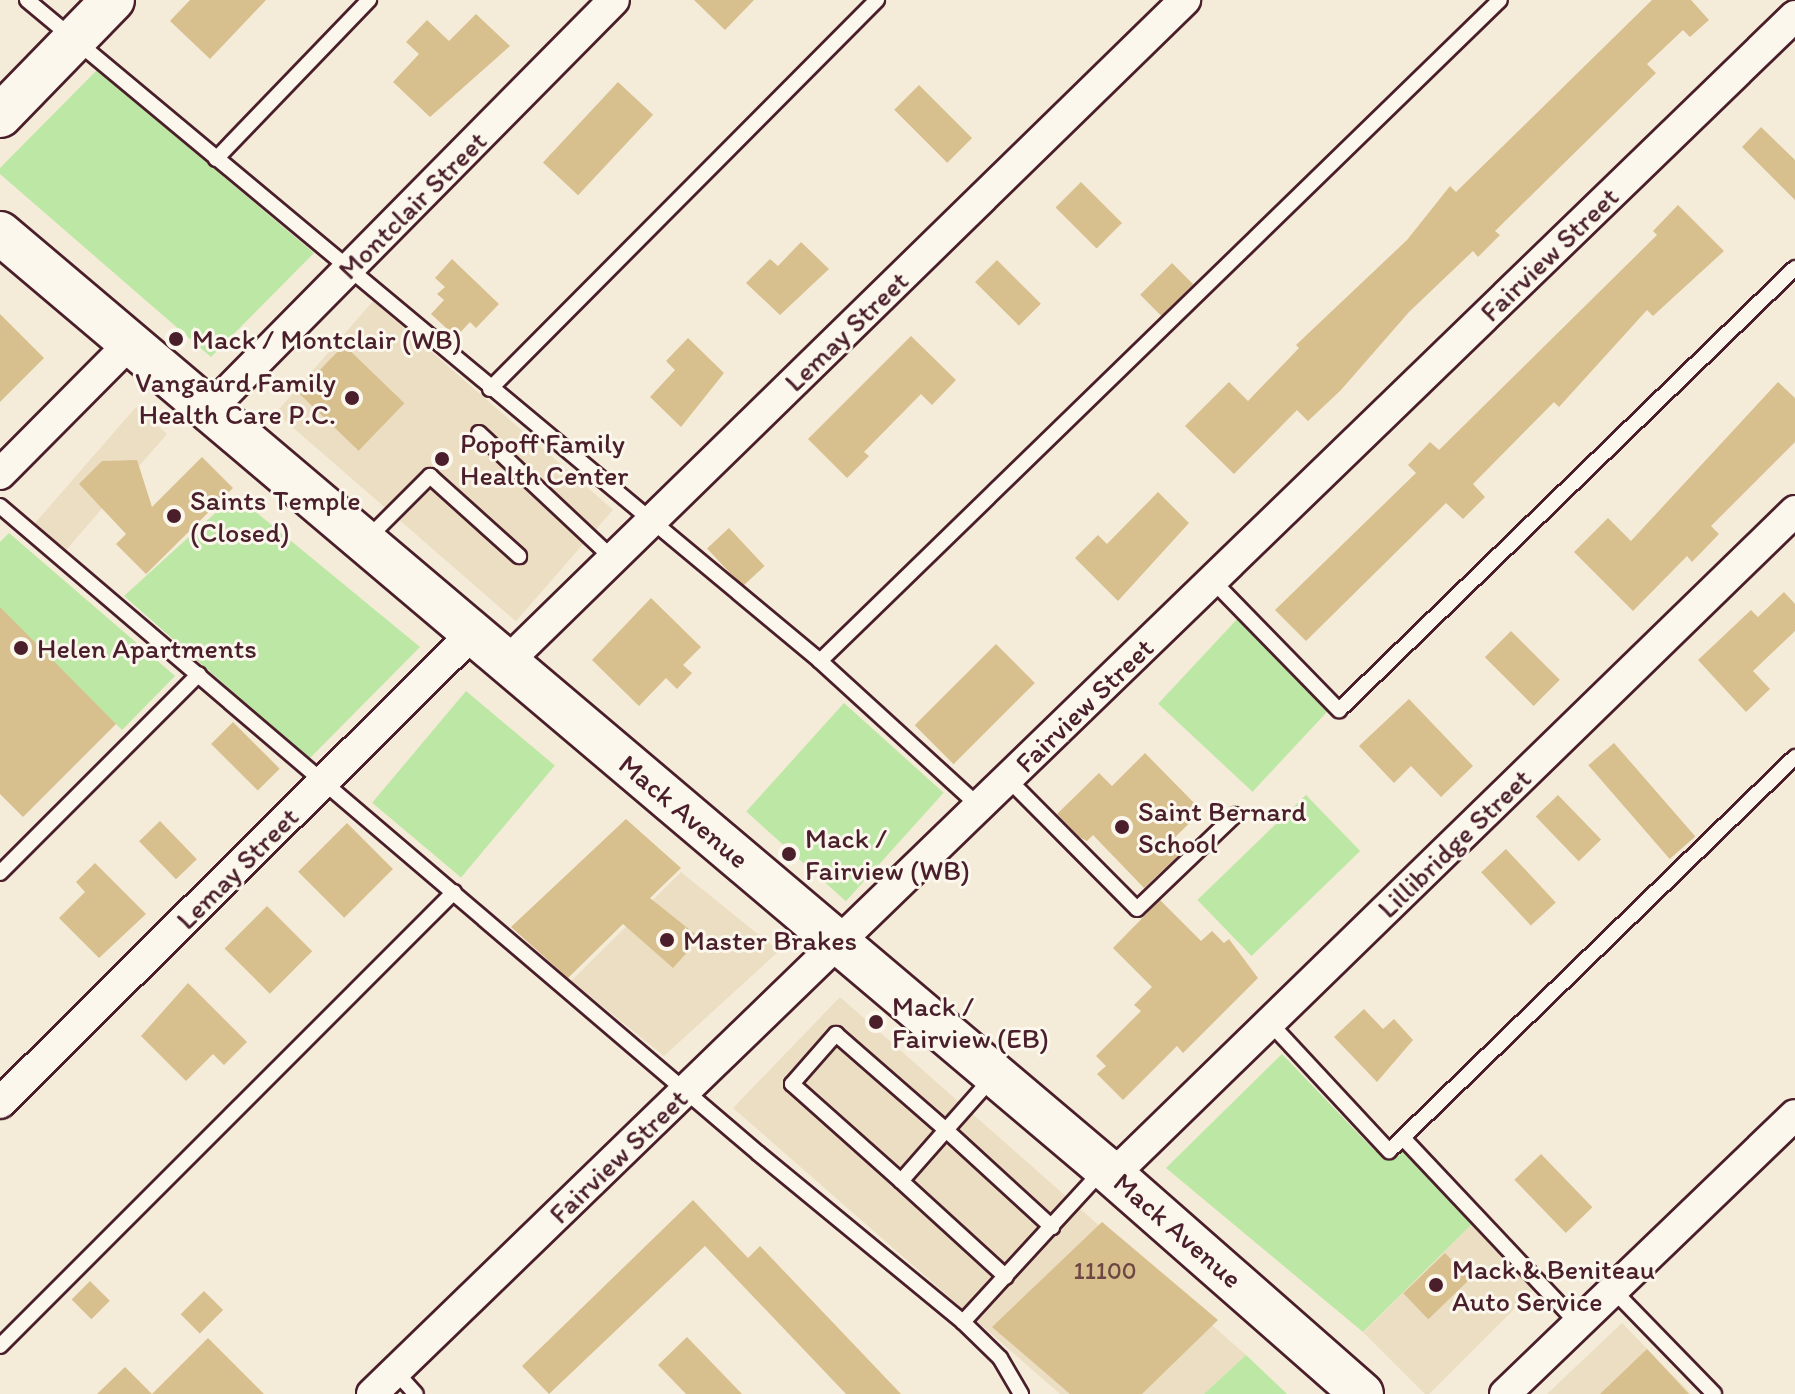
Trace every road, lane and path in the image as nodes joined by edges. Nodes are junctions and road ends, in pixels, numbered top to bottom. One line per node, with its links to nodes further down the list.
1 (27, 0): 9 (lane)
2 (113, 0): 9 (main road)
3 (369, 0): 11 (lane)
4 (614, 0): 14 (street, Montclair Street)
5 (877, 0): 16 (lane)
6 (1185, 0): 22 (street, Lemay Street)
7 (1500, 0): 28 (lane)
8 (1795, 16): 26 (street, Fairview Street)
9 (74, 40): 10 (main road); 11 (lane)
10 (0, 116)
11 (216, 159): 14 (lane)
12 (0, 233): 15 (main road, Mack Avenue)
13 (1795, 268): 26 (lane)
14 (348, 269): 16 (lane); 17 (street, Montclair Street)
15 (130, 343): 17 (main road, Mack Avenue); 19 (street)
16 (490, 389): 22 (lane)
17 (209, 410): 23 (main road, Mack Avenue)
18 (479, 433): 25 (lane)
19 (0, 474)
20 (0, 506): 30 (lane)
21 (1795, 511): 39 (street, Lillibridge Street)
22 (650, 523): 25 (street, Lemay Street); 28 (lane)
23 (365, 541): 24 (lane); 27 (main road, Mack Avenue)
24 (519, 556)
25 (613, 559): 29 (street, Lemay Street)
26 (1212, 580): 32 (street, Fairview Street)
27 (473, 633): 29 (main road, Mack Avenue); 33 (street, Lemay Street)
28 (820, 661): 34 (lane)
29 (507, 662): 38 (main road, Mack Avenue)
30 (199, 674): 33 (lane); 36 (lane)
31 (1795, 757): 45 (lane)
32 (1008, 779): 34 (street, Fairview Street); 35 (lane)
33 (324, 781): 37 (lane); 42 (street, Lemay Street)
34 (980, 807): 38 (street, Fairview Street)
35 (1235, 815)
36 (0, 873)
37 (454, 892): 41 (lane); 53 (lane)
38 (840, 943): 40 (main road, Mack Avenue); 41 (street, Fairview Street)
39 (1270, 1023): 45 (lane); 46 (street, Lillibridge Street)
40 (994, 1074): 44 (lane); 46 (main road, Mack Avenue)
41 (685, 1091): 51 (lane); 54 (street, Fairview Street)
42 (0, 1103)
43 (1795, 1115): 50 (street)
44 (946, 1130): 47 (lane); 47 (lane); 48 (lane)
45 (1403, 1138): 52 (lane)
46 (1109, 1172): 48 (lane); 58 (main road, Mack Avenue)
47 (901, 1181): 49 (lane)
48 (1052, 1227): 49 (lane)
49 (1006, 1277): 51 (lane)
50 (1613, 1290): 52 (street); 60 (lane)
51 (963, 1322): 57 (lane)
52 (1578, 1324): 59 (street)
53 (0, 1346)
54 (395, 1371): 55 (street, Fairview Street); 56 (lane)
55 (372, 1394)
56 (416, 1394)
57 (1021, 1394)
58 (1362, 1394)
59 (1505, 1394)
60 (1714, 1394)

